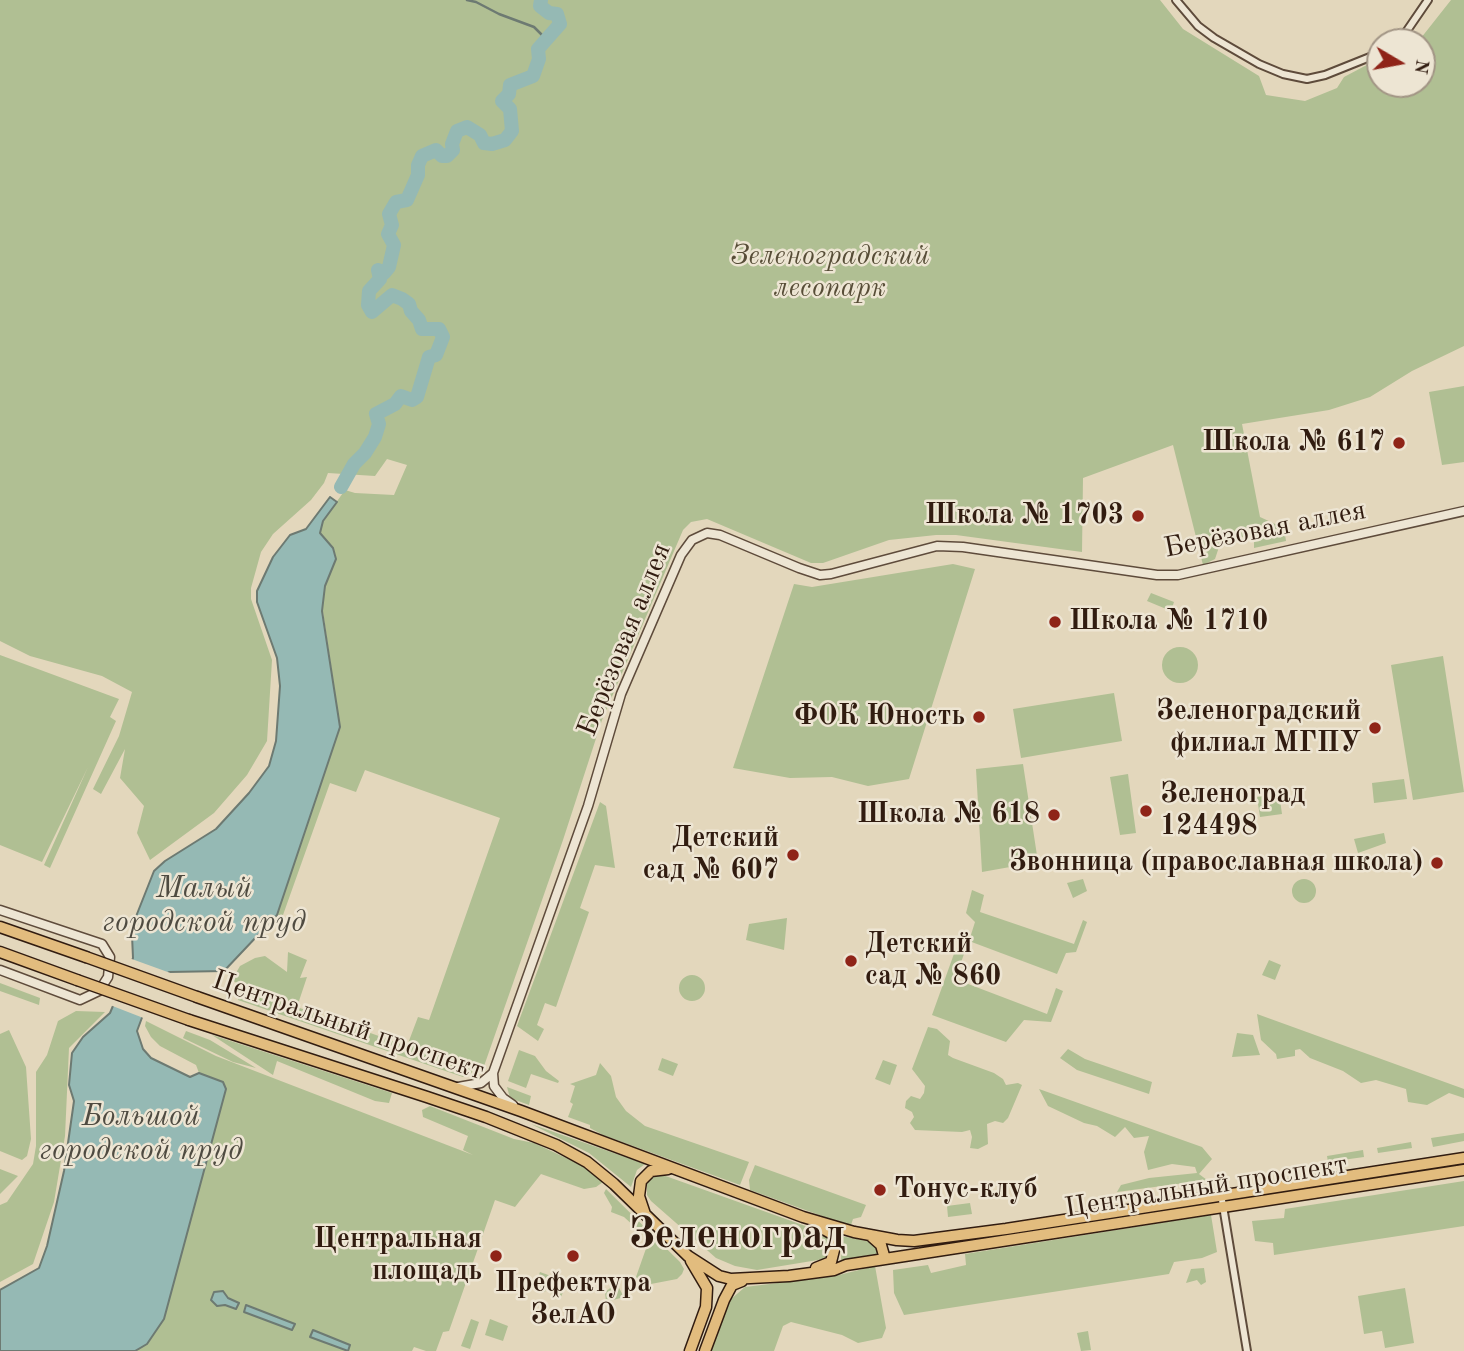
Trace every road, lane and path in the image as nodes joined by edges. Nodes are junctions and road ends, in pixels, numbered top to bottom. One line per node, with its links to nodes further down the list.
1 (1176, 0): 4 (street)
2 (1428, 0): 3 (street)
3 (1409, 28)
4 (1366, 59)
5 (1464, 511): 10 (street, Берёзовая аллея)
6 (0, 910): 9 (street)
7 (0, 927): 11 (main road, Центральный проспект, bridge)
8 (0, 952): 20 (main road, Центральный проспект, bridge)
9 (0, 970)
10 (493, 1073): 11 (street); 12 (street)
11 (445, 1085): 12 (main road, Центральный проспект)
12 (521, 1111): 14 (main road, Центральный проспект)
13 (1464, 1158): 16 (main road, Центральный проспект)
14 (679, 1170): 20 (main road); 21 (main road, Центральный проспект)
15 (1464, 1170): 16 (main road, Центральный проспект)
16 (1333, 1184): 17 (main road, Центральный проспект); 19 (main road, Центральный проспект)
17 (1222, 1194): 18 (main road, Центральный проспект); 19 (street)
18 (1144, 1207): 22 (main road); 23 (main road, Центральный проспект)
19 (1224, 1207): 22 (main road, Центральный проспект); 30 (street)
20 (646, 1217): 24 (main road, Центральный проспект)
21 (803, 1217): 23 (main road, Центральный проспект); 26 (main road, Центральный проспект)
22 (1146, 1218): 25 (main road, Центральный проспект)
23 (868, 1235): 25 (main road)
24 (688, 1256): 27 (main road, Центральный проспект); 28 (main road)
25 (885, 1259): 26 (main road, Центральный проспект)
26 (789, 1276): 27 (main road, Центральный проспект)
27 (745, 1279): 29 (main road)
28 (690, 1351)
29 (705, 1351)
30 (1247, 1351)

